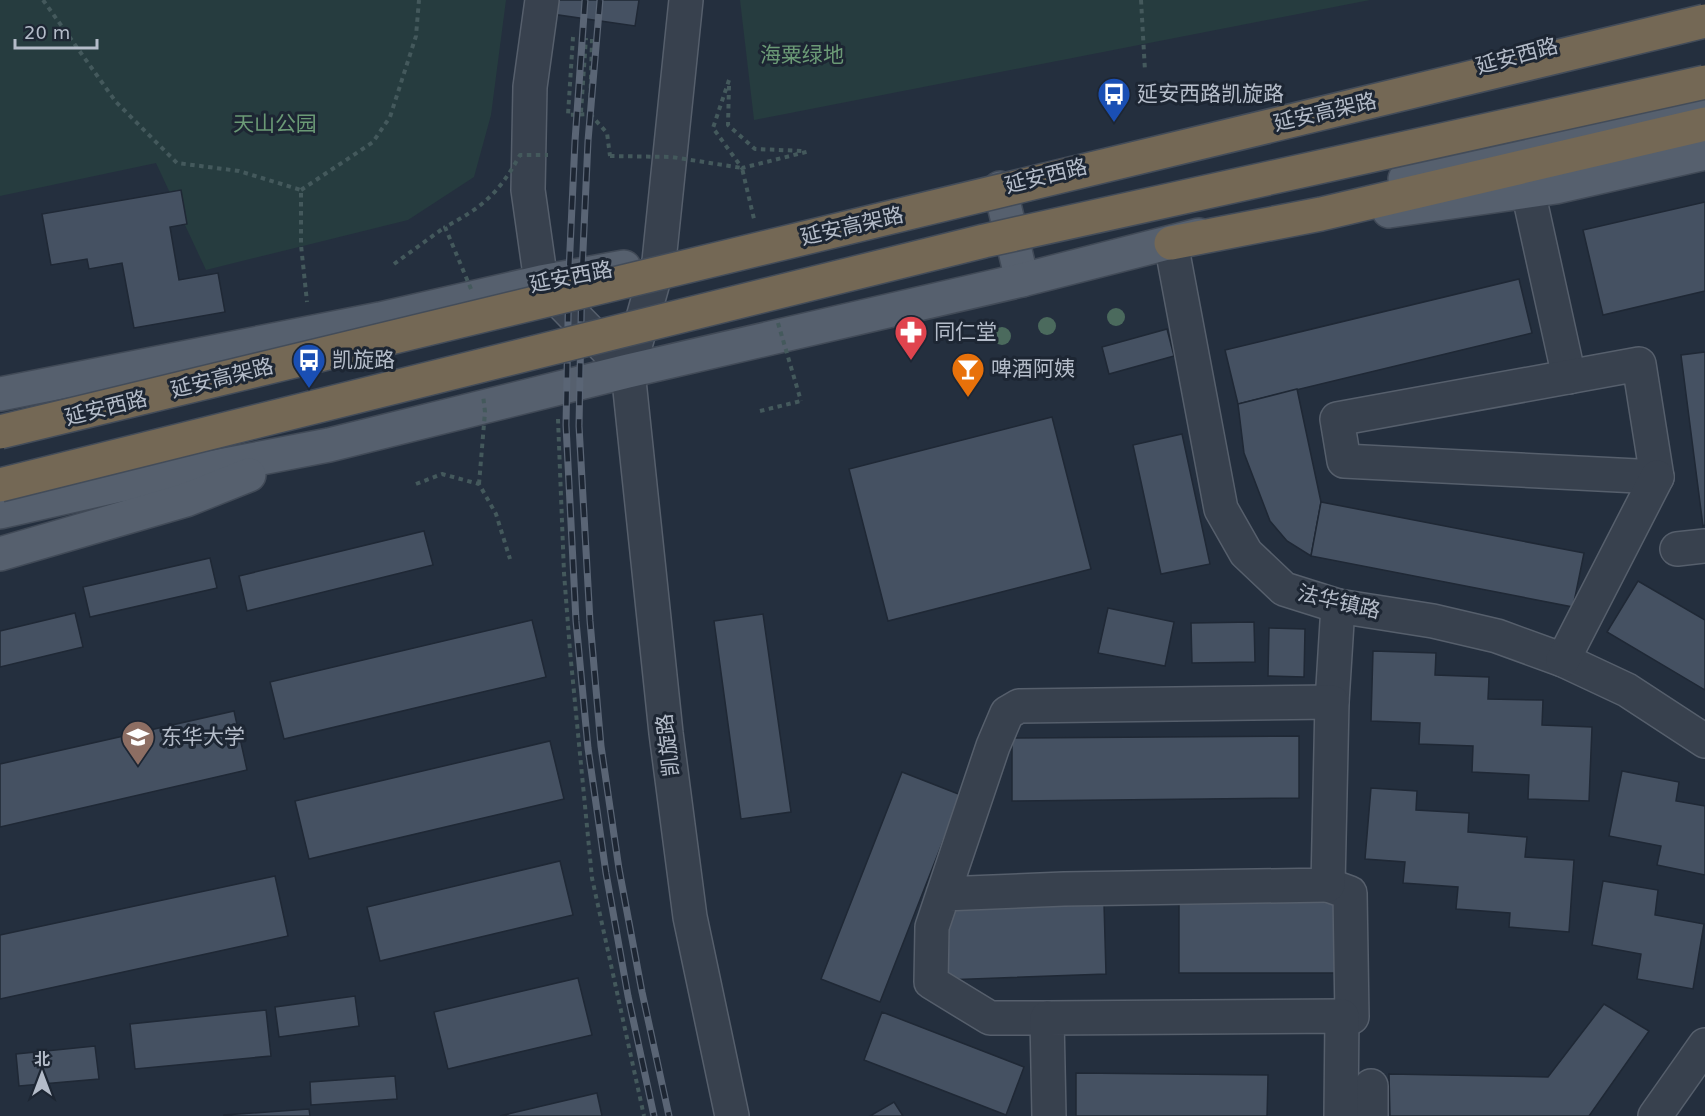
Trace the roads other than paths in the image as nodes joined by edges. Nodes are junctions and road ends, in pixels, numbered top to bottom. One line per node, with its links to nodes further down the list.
1 (542, 0): 14 (street)
2 (686, 0): 12 (street, 凯旋路)
3 (1705, 5): 9 (main road, 延安西路)
4 (1705, 21): 19 (highway, 延安高架路, bridge)
5 (1705, 82): 22 (highway, bridge)
6 (1705, 96): 11 (main road)
7 (1705, 124): 11 (highway)
8 (1705, 153): 10 (main road)
9 (1000, 188): 12 (main road, 延安西路); 13 (main road)
10 (1528, 191): 11 (main road); 17 (street)
11 (1171, 243): 13 (main road); 25 (street, 法华镇路)
12 (659, 261): 14 (main road, 延安西路); 16 (street, 凯旋路)
13 (1022, 280): 16 (main road)
14 (541, 282): 15 (main road, 延安西路); 16 (street)
15 (380, 319): 18 (main road, 延安西路); 19 (main road, 延安西路)
16 (628, 371): 20 (main road); 34 (street, 凯旋路)
17 (1569, 377): 21 (street); 21 (street)
18 (0, 394)
19 (0, 433)
20 (329, 445): 23 (main road); 24 (main road)
21 (1657, 477): 26 (street)
22 (0, 485)
23 (0, 512)
24 (0, 554)
25 (1338, 606): 26 (street, 法华镇路); 27 (street)
26 (1563, 660): 28 (street, 法华镇路)
27 (1332, 702): 29 (street); 30 (street)
28 (1705, 741)
29 (1328, 885): 30 (street); 31 (street)
30 (943, 894): 32 (street)
31 (1342, 1016): 32 (street); 36 (street)
32 (1047, 1018): 35 (street)
33 (1705, 1045): 37 (street)
34 (732, 1116)
35 (1049, 1116)
36 (1341, 1116)
37 (1655, 1116)

